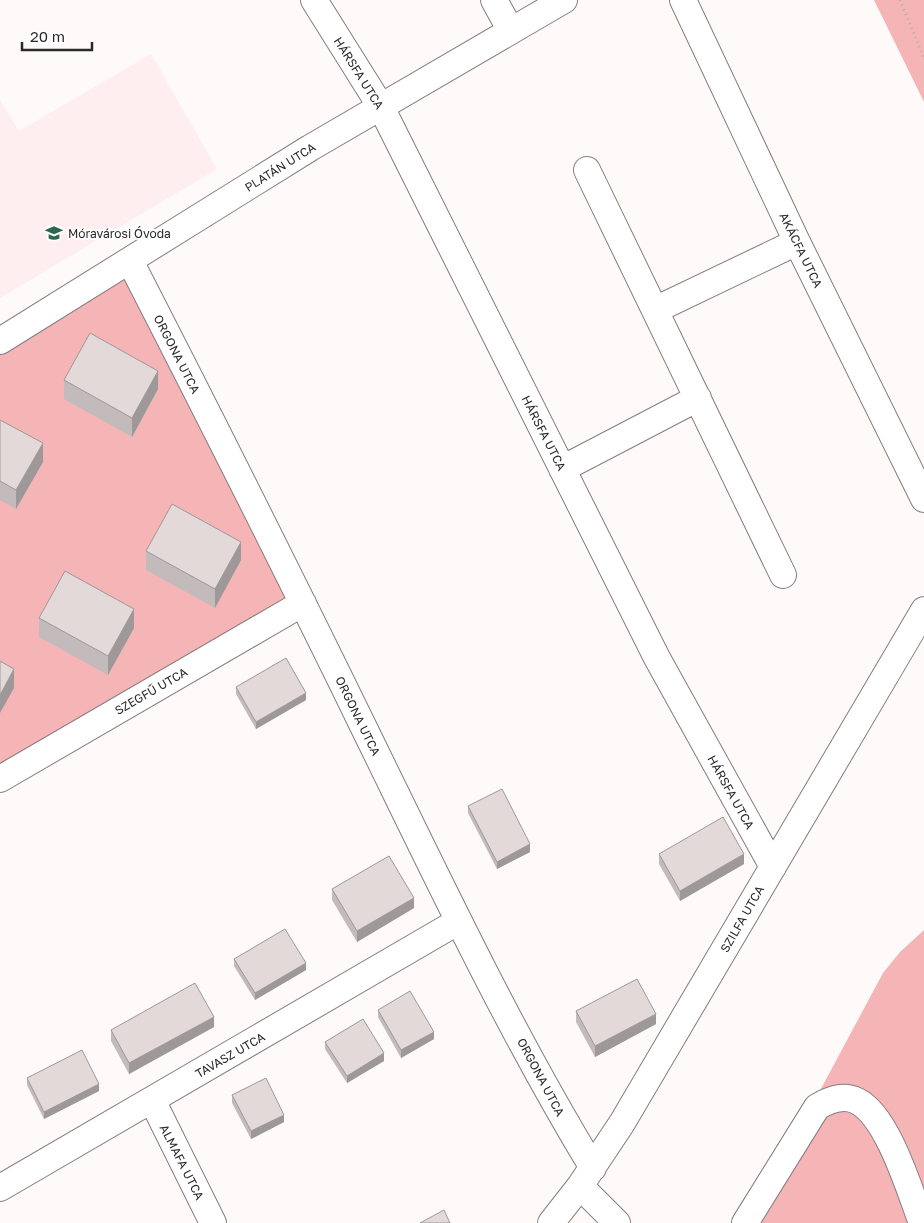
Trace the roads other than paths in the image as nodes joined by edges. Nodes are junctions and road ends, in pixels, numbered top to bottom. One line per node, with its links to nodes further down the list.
1 (314, 0): 6 (street, HÁRSFA UTCA)
2 (494, 0): 5 (street)
3 (564, 0): 5 (street, PLATÁN UTCA)
4 (683, 0): 8 (street, AKÁCFA UTCA)
5 (511, 31): 6 (street, PLATÁN UTCA)
6 (381, 107): 9 (street, PLATÁN UTCA); 13 (street, HÁRSFA UTCA)
7 (587, 170): 10 (street)
8 (797, 242): 10 (street); 14 (street, AKÁCFA UTCA)
9 (130, 261): 11 (street, PLATÁN UTCA); 16 (street, ORGONA UTCA)
10 (655, 310): 12 (street)
11 (0, 341)
12 (698, 398): 13 (street); 15 (street)
13 (562, 469): 19 (street, HÁRSFA UTCA)
14 (924, 498)
15 (783, 575)
16 (303, 603): 18 (street, SZEGFŰ UTCA); 20 (street, ORGONA UTCA)
17 (924, 610): 19 (street, SZILFA UTCA)
18 (0, 778)
19 (773, 867): 22 (street, SZILFA UTCA)
20 (459, 921): 21 (street, TAVASZ UTCA); 22 (street, ORGONA UTCA)
21 (152, 1100): 23 (street, TAVASZ UTCA); 24 (street, ALMAFA UTCA)
22 (586, 1177): 25 (street, SZILFA UTCA); 26 (street, ORGONA UTCA)
23 (0, 1188)
24 (213, 1223)
25 (551, 1223)
26 (617, 1223)
27 (745, 1223): 28 (street)
28 (922, 1223)

